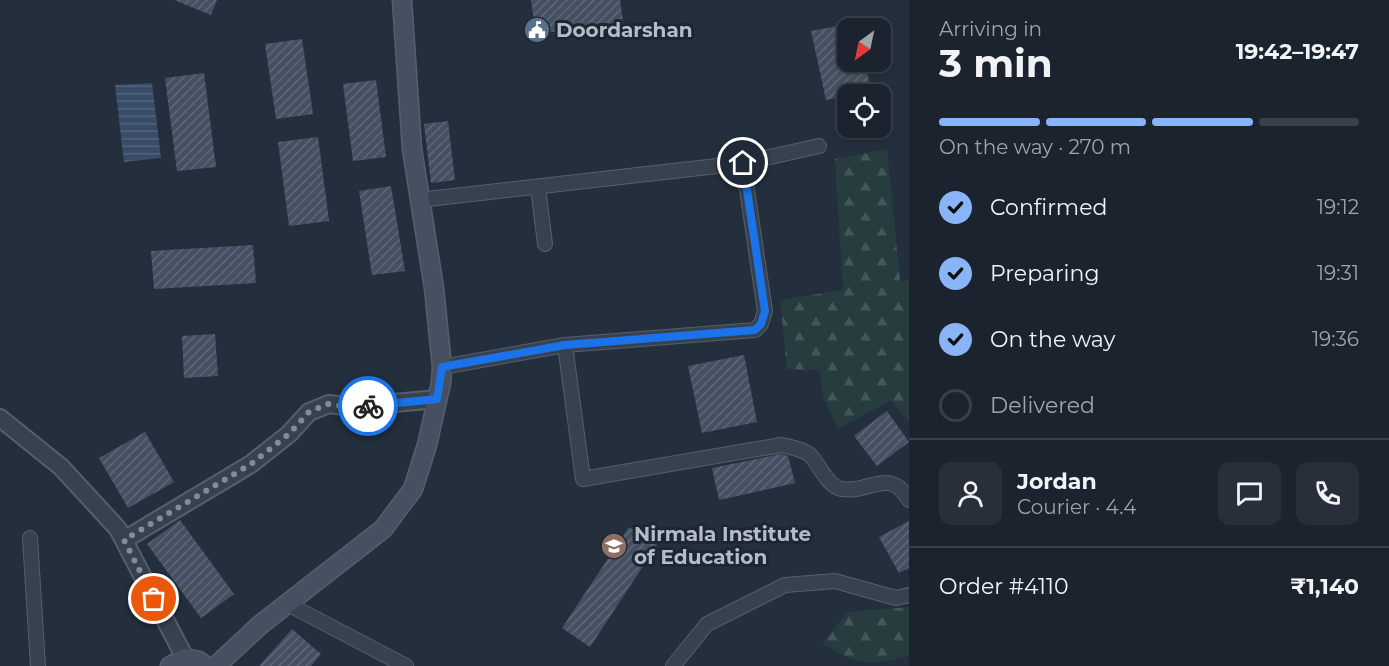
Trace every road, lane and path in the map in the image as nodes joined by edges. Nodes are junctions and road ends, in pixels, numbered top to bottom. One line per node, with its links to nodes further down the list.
1 (402, 0): 5 (main road)
2 (819, 146): 3 (street)
3 (743, 163): 4 (street); 7 (street)
4 (538, 187): 5 (street); 6 (street)
5 (419, 200): 8 (main road)
6 (545, 244)
7 (565, 345): 8 (street); 11 (street)
8 (442, 367): 9 (main road)
9 (437, 399): 13 (street); 15 (main road)
10 (0, 418): 13 (street)
11 (909, 500)
12 (30, 538): 17 (street)
13 (124, 540): 16 (street)
14 (909, 595): 21 (street)
15 (286, 603): 19 (main road); 20 (street)
16 (177, 662): 18 (main road)
17 (38, 666)
18 (206, 666)
19 (216, 666)
20 (406, 666)
21 (673, 666)

